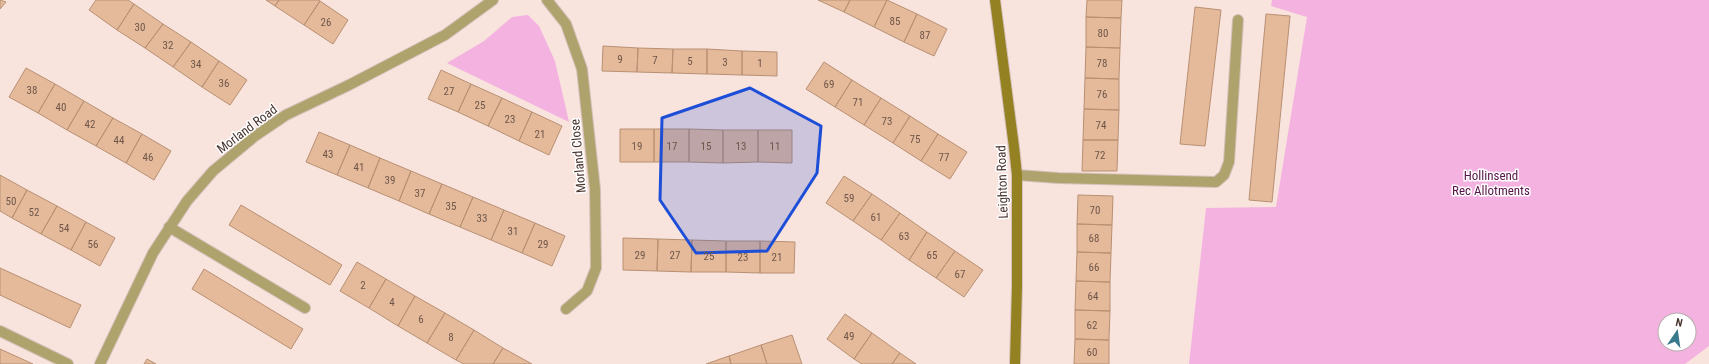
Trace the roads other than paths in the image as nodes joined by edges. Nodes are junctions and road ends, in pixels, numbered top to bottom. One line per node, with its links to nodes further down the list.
1 (493, 0): 6 (street, Morland Road)
2 (546, 0): 8 (street, Morland Close)
3 (994, 0): 5 (street, Leighton Road)
4 (1238, 20): 5 (street)
5 (1016, 175): 12 (street, Leighton Road)
6 (169, 227): 7 (street); 11 (street, Morland Road)
7 (305, 308)
8 (566, 309)
9 (0, 331): 10 (street)
10 (68, 364)
11 (100, 364)
12 (1015, 364)

